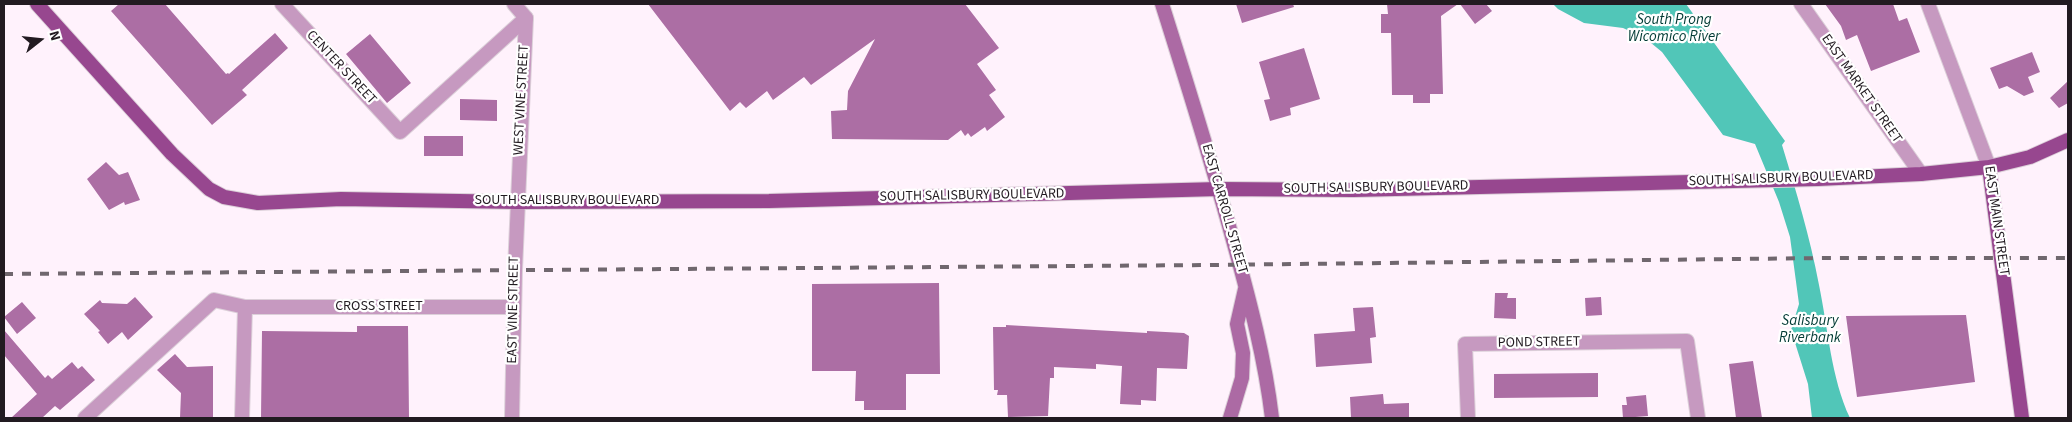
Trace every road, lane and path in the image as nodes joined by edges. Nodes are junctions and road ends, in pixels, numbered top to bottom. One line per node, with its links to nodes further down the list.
1 (37, 4): 12 (main road, SOUTH SALISBURY BOULEVARD)
2 (282, 4): 7 (street, CENTER STREET)
3 (514, 4): 7 (street)
4 (1162, 4): 11 (main road, EAST CARROLL STREET)
5 (1801, 4): 10 (street, EAST MARKET STREET)
6 (1928, 4): 9 (street, EAST MAIN STREET)
7 (526, 18): 12 (street, WEST VINE STREET)
8 (2068, 140): 9 (main road, SOUTH SALISBURY BOULEVARD)
9 (1989, 167): 10 (main road, SOUTH SALISBURY BOULEVARD); 23 (main road, EAST MAIN STREET)
10 (1921, 174): 11 (main road, SOUTH SALISBURY BOULEVARD)
11 (1219, 190): 12 (main road, SOUTH SALISBURY BOULEVARD); 13 (main road, EAST CARROLL STREET)
12 (518, 202): 15 (street, EAST VINE STREET)
13 (1246, 286): 19 (main road); 20 (main road, EAST CARROLL STREET)
14 (244, 307): 15 (street, CROSS STREET); 16 (street, CROSS STREET); 17 (street)
15 (514, 307): 18 (street, EAST VINE STREET)
16 (85, 418)
17 (242, 418)
18 (512, 418)
19 (1230, 418)
20 (1272, 418)
21 (1468, 418): 22 (street, POND STREET)
22 (1698, 418)
23 (2022, 418)

